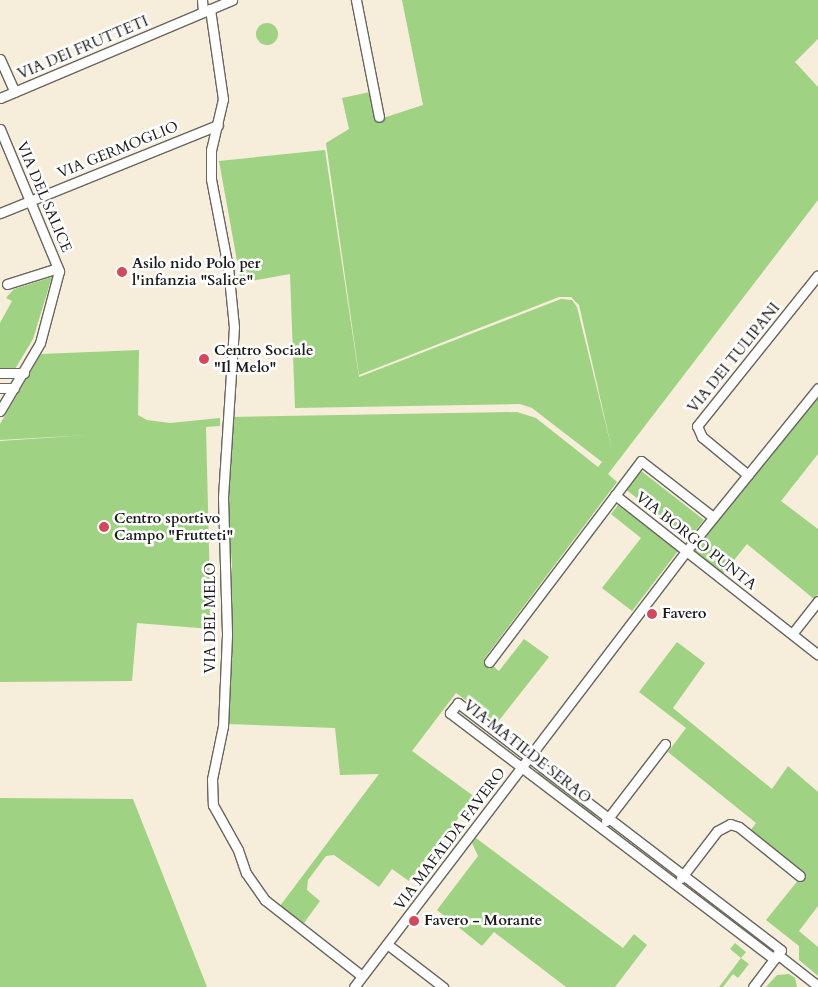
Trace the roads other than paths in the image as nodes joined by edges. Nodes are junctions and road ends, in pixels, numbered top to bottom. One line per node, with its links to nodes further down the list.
1 (202, 0): 4 (street, VIA DEL MELO)
2 (232, 0): 4 (street, VIA DEI FRUTTETI)
3 (356, 0): 8 (street)
4 (207, 11): 6 (street, VIA DEI FRUTTETI); 9 (street, VIA DEL MELO)
5 (0, 59): 6 (street)
6 (14, 92): 7 (street, VIA DEI FRUTTETI)
7 (0, 98)
8 (379, 117)
9 (218, 125): 11 (street, VIA GERMOGLIO); 40 (street, VIA DEL MELO)
10 (0, 129): 11 (street, VIA DEL SALICE)
11 (30, 201): 12 (street, VIA GERMOGLIO); 13 (street, VIA DEL SALICE)
12 (0, 213)
13 (58, 268): 15 (street); 16 (street, VIA DEL SALICE)
14 (818, 275): 22 (street, VIA DEI TULIPANI)
15 (7, 284)
16 (24, 372): 17 (street); 19 (street, VIA DEL SALICE)
17 (0, 373)
18 (0, 388): 19 (street)
19 (14, 388): 21 (street, VIA DEL SALICE)
20 (818, 388): 22 (street, VIA MAFALDA FAVERO)
21 (0, 411)
22 (748, 475): 24 (street, VIA MAFALDA FAVERO)
23 (615, 494): 24 (street, VIA BORGO PUNTA); 25 (street, VIA BORGO PUNTA); 29 (street)
24 (713, 517): 25 (street, VIA MAFALDA FAVERO)
25 (687, 550): 27 (street, VIA BORGO PUNTA); 31 (street, VIA MAFALDA FAVERO)
26 (818, 601): 27 (street)
27 (792, 634): 28 (street, VIA BORGO PUNTA)
28 (818, 655)
29 (489, 662)
30 (665, 744): 33 (street)
31 (530, 757): 32 (street, VIA MAFALDA FAVERO); 32 (street, VIA MATILDE SERAO); 33 (street, VIA MATILDE SERAO)
32 (522, 767): 34 (street, VIA MATILDE SERAO); 38 (street, VIA MAFALDA FAVERO)
33 (608, 817): 34 (street); 35 (street, VIA MATILDE SERAO)
34 (601, 827): 37 (street, VIA MATILDE SERAO)
35 (684, 875): 36 (street); 37 (street); 39 (street, VIA MATILDE SERAO)
36 (800, 876)
37 (677, 885): 39 (street, VIA MATILDE SERAO)
38 (387, 944): 40 (street, VIA MAFALDA FAVERO); 43 (street)
39 (777, 954): 41 (street, VIA MATILDE SERAO); 44 (street)
40 (362, 976): 42 (street, VIA MAFALDA FAVERO)
41 (818, 986)
42 (354, 987)
43 (443, 987)
44 (753, 987)

